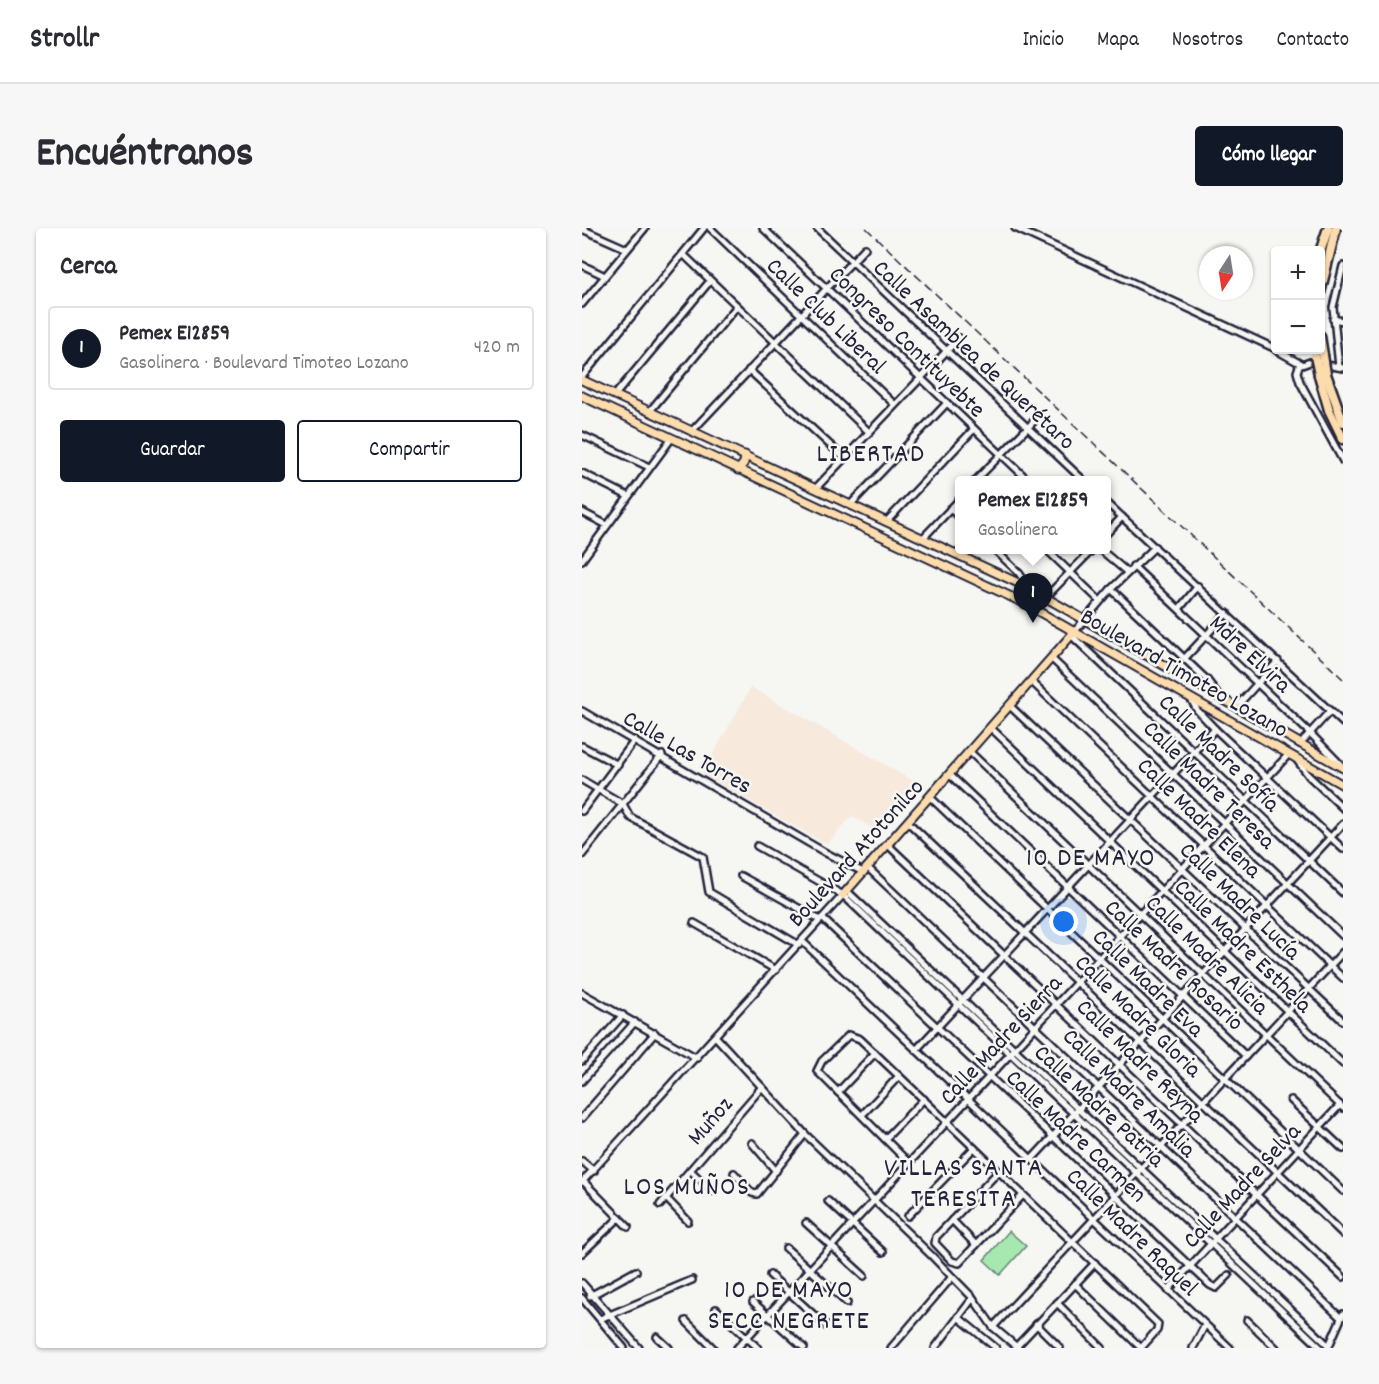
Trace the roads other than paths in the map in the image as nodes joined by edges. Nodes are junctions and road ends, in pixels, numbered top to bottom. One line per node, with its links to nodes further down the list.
1 (645, 228): 12 (street)
2 (704, 228): 13 (street)
3 (710, 228): 23 (street, Calle Club Liberal)
4 (763, 228): 20 (street, Congreso Contituyebte)
5 (817, 228): 14 (street, Calle Asamblea de Querétaro)
6 (1015, 228): 28 (street)
7 (1328, 228): 10 (highway)
8 (1336, 228): 17 (highway)
9 (582, 229): 12 (street)
10 (1322, 246)
11 (865, 248): 14 (street)
12 (627, 249): 18 (street)
13 (683, 254): 19 (street); 37 (street)
14 (852, 261): 20 (street); 29 (street, Calle Asamblea de Querétaro)
15 (582, 265): 18 (street)
16 (1343, 266): 24 (street)
17 (1325, 273)
18 (605, 276): 21 (street)
19 (710, 281): 22 (street); 38 (street)
20 (826, 288): 23 (street); 36 (street, Congreso Contituyebte)
21 (583, 302)
22 (737, 306): 27 (street); 42 (street)
23 (800, 315): 27 (street); 41 (street, Calle Club Liberal)
24 (1333, 319): 25 (street); 33 (street)
25 (1343, 321)
26 (959, 338): 29 (street)
27 (775, 342): 34 (street); 48 (street)
28 (1271, 347)
29 (946, 351): 36 (street); 45 (street, Calle Asamblea de Querétaro)
30 (1284, 354): 32 (street)
31 (1317, 354): 35 (highway, bridge)
32 (1301, 364): 33 (street); 55 (street)
33 (1341, 367)
34 (749, 370): 47 (street); 54 (street)
35 (1323, 375): 44 (highway); 51 (highway)
36 (920, 377): 40 (street, Congreso Contituyebte); 41 (street)
37 (582, 378): 38 (main road, Boulevard Timoteo Lozano)
38 (615, 395): 42 (main road, Boulevard Timoteo Lozano)
39 (582, 396): 50 (main road, Boulevard Timoteo Lozano)
40 (947, 403): 46 (street, Congreso Contituyebte); 66 (street)
41 (894, 404): 48 (street)
42 (650, 411): 47 (main road, Boulevard Timoteo Lozano)
43 (1039, 416): 45 (street)
44 (1343, 422)
45 (1028, 427): 53 (street); 62 (street, Calle Asamblea de Querétaro)
46 (974, 429): 53 (street, Congreso Contituyebte); 73 (street)
47 (692, 431): 52 (main road, Boulevard Timoteo Lozano)
48 (868, 431): 54 (street)
49 (582, 435): 57 (street)
50 (671, 439): 57 (street); 58 (main road, Boulevard Timoteo Lozano)
51 (1343, 439)
52 (745, 455): 56 (main road, Boulevard Timoteo Lozano); 58 (main road)
53 (1001, 455): 60 (street); 61 (street, Congreso Contituyebte)
54 (844, 458): 64 (street)
55 (1343, 461)
56 (763, 463): 63 (main road); 64 (main road, Boulevard Timoteo Lozano)
57 (649, 467): 65 (street)
58 (738, 470): 63 (main road, Boulevard Timoteo Lozano)
59 (582, 473): 65 (street)
60 (980, 476)
61 (1024, 476)
62 (1079, 476)
63 (755, 478): 96 (main road, Boulevard Timoteo Lozano)
64 (816, 488): 66 (main road, Boulevard Timoteo Lozano)
65 (628, 496): 74 (street)
66 (851, 504): 73 (main road, Boulevard Timoteo Lozano)
67 (955, 504): 69 (street)
68 (1111, 506): 72 (street)
69 (950, 509): 71 (street); 76 (street)
70 (582, 512): 74 (street)
71 (955, 513)
72 (1122, 517): 75 (street); 77 (street)
73 (887, 521): 76 (main road, Boulevard Timoteo Lozano)
74 (608, 525): 84 (street)
75 (1111, 529)
76 (923, 538): 78 (main road, Boulevard Timoteo Lozano)
77 (1155, 547): 85 (street, Boulevard Atotonilco); 88 (street)
78 (955, 553)
79 (957, 554): 89 (main road, Boulevard Timoteo Lozano)
80 (1000, 554): 89 (street)
81 (1052, 554): 86 (street)
82 (1087, 554): 86 (street)
83 (1107, 554): 87 (street)
84 (582, 560)
85 (1133, 566): 87 (street, Boulevard Atotonilco); 93 (street, Mdre Elvira)
86 (1070, 571): 91 (street); 92 (street)
87 (1127, 572): 90 (street, Boulevard Atotonilco)
88 (1198, 586): 93 (street); 94 (street)
89 (1029, 588): 91 (main road, Boulevard Timoteo Lozano)
90 (1111, 589): 92 (street, Boulevard Atotonilco); 98 (street)
91 (1046, 597): 95 (main road, Boulevard Timoteo Lozano)
92 (1100, 601): 95 (street, Boulevard Atotonilco)
93 (1179, 609): 97 (street, Mdre Elvira)
94 (1227, 613): 97 (street); 100 (street)
95 (1083, 619): 96 (street, Boulevard Atotonilco); 103 (main road, Boulevard Timoteo Lozano)
96 (1073, 634): 99 (main road, Boulevard Atotonilco); 104 (main road, Boulevard Timoteo Lozano); 120 (street, Calle Madre Sofía)
97 (1206, 635): 98 (street); 102 (street, Mdre Elvira)
98 (1185, 658): 103 (street)
99 (1052, 659): 101 (main road, Boulevard Atotonilco); 127 (street, Calle Madre Teresa)
100 (1278, 660): 102 (street); 108 (street)
101 (1032, 682): 105 (main road, Boulevard Atotonilco); 133 (street, Calle Madre Elena)
102 (1258, 684): 106 (street); 115 (street, Mdre Elvira)
103 (1220, 697): 106 (main road, Boulevard Timoteo Lozano)
104 (1191, 698): 112 (main road, Boulevard Timoteo Lozano); 114 (street)
105 (1010, 706): 113 (main road, Boulevard Atotonilco); 139 (street, Calle Madre Lucía)
106 (1237, 706): 109 (main road, Boulevard Timoteo Lozano)
107 (582, 711): 117 (street, Calle Las Torres)
108 (1330, 711): 111 (street); 115 (street)
109 (1246, 712): 110 (main road, Boulevard Timoteo Lozano); 112 (main road)
110 (1260, 720): 116 (main road); 118 (main road, Boulevard Timoteo Lozano)
111 (1343, 723)
112 (1238, 725): 116 (main road, Boulevard Timoteo Lozano)
113 (991, 728): 121 (main road, Boulevard Atotonilco); 145 (street, Calle Madre Esthela)
114 (1215, 729): 120 (street); 129 (street)
115 (1310, 733): 118 (street); 126 (street, Mdre Elvira)
116 (1255, 735): 122 (main road, Boulevard Timoteo Lozano)
117 (635, 741): 123 (street, Calle Las Torres); 125 (street)
118 (1300, 744): 126 (main road, Boulevard Timoteo Lozano)
119 (582, 746): 125 (street)
120 (1194, 751): 127 (street); 135 (street, Calle Madre Sofía)
121 (970, 752): 128 (main road, Boulevard Atotonilco); 152 (street, Calle Madre Alicia)
122 (1289, 754): 124 (main road, Boulevard Timoteo Lozano); 129 (street, Calle Madre Sierra)
123 (662, 755): 136 (street); 140 (street, Calle Las Torres)
124 (1296, 758): 131 (main road, Boulevard Timoteo Lozano); 137 (street)
125 (618, 765): 132 (street)
126 (1343, 767)
127 (1174, 774): 133 (street); 142 (street, Calle Madre Teresa)
128 (950, 775): 134 (main road, Boulevard Atotonilco); 157 (street, Calle Madre Rosario)
129 (1267, 779): 135 (street, Calle Madre Sierra); 144 (street)
130 (582, 780): 132 (street)
131 (1343, 785)
132 (599, 789): 136 (street); 138 (street)
133 (1152, 796): 139 (street); 148 (street, Calle Madre Elena)
134 (930, 797): 141 (main road, Boulevard Atotonilco); 162 (street, Calle Madre Eva)
135 (1246, 802): 142 (street, Calle Madre Sierra); 151 (street, Calle Madre Sofía)
136 (623, 804): 150 (street); 170 (street, Calle Madre Raquel)
137 (1343, 808)
138 (582, 811)
139 (1130, 819): 145 (street); 153 (street, Calle Madre Lucía)
140 (776, 823): 154 (street, Calle Madre Amalia)
141 (909, 823): 146 (main road, Boulevard Atotonilco); 167 (street, Calle Madre Gloria)
142 (1225, 824): 148 (street, Calle Madre Sierra); 156 (street, Calle Madre Teresa)
143 (1343, 824): 144 (street)
144 (1331, 838): 149 (street); 151 (street)
145 (1109, 842): 152 (street); 158 (street, Calle Madre Esthela)
146 (888, 845): 154 (main road, Boulevard Atotonilco); 173 (street, Calle Madre Reyna)
147 (757, 846): 159 (street, Calle Madre Patria)
148 (1203, 847): 153 (street, Calle Madre Sierra); 161 (street, Calle Madre Elena)
149 (1343, 849)
150 (582, 855)
151 (1309, 861): 156 (street); 160 (street, Calle Madre Sofía)
152 (1088, 865): 157 (street); 163 (street, Calle Madre Alicia)
153 (1182, 868): 158 (street, Calle Madre Sierra); 166 (street, Calle Madre Lucía)
154 (865, 870): 159 (main road, Boulevard Atotonilco); 178 (street, Calle Madre Amalia)
155 (741, 876): 164 (street, Calle Madre Carmen)
156 (1287, 882): 161 (street); 168 (street, Calle Madre Teresa)
157 (1067, 886): 162 (street); 169 (street, Calle Madre Rosario)
158 (1161, 891): 163 (street, Calle Madre Sierra); 171 (street, Calle Madre Esthela)
159 (845, 893): 164 (street, Boulevard Atotonilco); 184 (street, Calle Madre Patria)
160 (1343, 893)
161 (1266, 905): 166 (street); 175 (street, Calle Madre Elena)
162 (1047, 909): 167 (street); 174 (street, Calle Madre Eva)
163 (1140, 913): 169 (street, Calle Madre Sierra); 177 (street, Calle Madre Alicia)
164 (821, 919): 170 (street, Boulevard Atotonilco); 191 (street, Calle Madre Carmen)
165 (694, 924): 176 (street)
166 (1245, 929): 171 (street); 181 (street, Calle Madre Lucía)
167 (1026, 933): 173 (street); 180 (street, Calle Madre Gloria)
168 (1343, 936)
169 (1120, 937): 174 (street, Calle Madre Sierra); 183 (street, Calle Madre Rosario)
170 (800, 943): 176 (street, Boulevard Atotonilco); 197 (street, Calle Madre Raquel)
171 (1224, 951): 177 (street); 186 (street, Calle Madre Esthela)
172 (1343, 952): 175 (street)
173 (1004, 955): 178 (street); 185 (street, Calle Madre Reyna)
174 (1099, 959): 180 (street, Calle Madre Sierra); 188 (street, Calle Madre Eva)
175 (1330, 966): 179 (street, Calle Madre Elena); 181 (street)
176 (776, 970): 195 (street, Boulevard Atotonilco)
177 (1204, 974): 183 (street); 194 (street, Calle Madre Alicia)
178 (983, 977): 184 (street); 192 (street, Calle Madre Amalia)
179 (1343, 978)
180 (1078, 982): 185 (street, Calle Madre Sierra); 196 (street, Calle Madre Gloria)
181 (1309, 990): 186 (street); 189 (street, Calle Madre Lucía)
182 (582, 993): 187 (street)
183 (1183, 996): 188 (street); 201 (street, Calle Madre Rosario)
184 (961, 1003): 191 (street); 198 (street, Calle Madre Patria)
185 (1057, 1005): 192 (street, Calle Madre Sierra); 205 (street, Calle Madre Reyna)
186 (1287, 1011): 194 (street); 204 (street, Calle Madre Esthela)
187 (623, 1015): 190 (street); 203 (street)
188 (1162, 1019): 196 (street); 208 (street, Calle Madre Eva)
189 (1343, 1021)
190 (635, 1022): 193 (street); 209 (street)
191 (938, 1026): 197 (street); 207 (street, Calle Madre Carmen)
192 (1035, 1027): 198 (street, Calle Madre Sierra); 210 (street, Calle Madre Amalia)
193 (655, 1033): 202 (street); 220 (street)
194 (1266, 1034): 201 (street); 217 (street, Calle Madre Alicia)
195 (716, 1037): 202 (street, Boulevard Atotonilco); 211 (street)
196 (1140, 1042): 205 (street); 216 (street, Calle Madre Gloria)
197 (916, 1050): 214 (street, Calle Madre Raquel)
198 (1013, 1052): 207 (street, Calle Madre Sierra); 218 (street, Calle Madre Patria)
199 (875, 1053): 206 (street); 212 (street); 212 (street)
200 (1343, 1054): 204 (street)
201 (1246, 1056): 208 (street)
202 (698, 1058): 236 (street, Boulevard Atotonilco)
203 (582, 1060)
204 (1341, 1062)
205 (1120, 1064): 210 (street); 222 (street, Calle Madre Reyna)
206 (899, 1076): 213 (street); 219 (street)
207 (989, 1077): 214 (street, Calle Madre Sierra); 225 (street, Calle Madre Carmen)
208 (1225, 1079): 216 (street); 231 (street, Calle Madre Eva)
209 (582, 1082)
210 (1099, 1087): 218 (street); 228 (street, Calle Madre Amalia)
211 (762, 1088): 224 (street); 235 (street, Muñoz)
212 (838, 1092): 219 (street)
213 (924, 1100): 221 (street); 226 (street)
214 (969, 1100): 221 (street, Calle Madre Sierra); 232 (street, Calle Madre Raquel)
215 (1291, 1100): 223 (street)
216 (1203, 1102): 222 (street); 240 (street, Calle Madre Gloria)
217 (1342, 1106): 223 (street, Calle Madre Selva)
218 (1075, 1112): 225 (street); 238 (street, Calle Madre Patria)
219 (862, 1115): 226 (street)
220 (582, 1118)
221 (947, 1122): 229 (street); 234 (street, Calle Madre Sierra)
222 (1182, 1124): 228 (street); 245 (street, Calle Madre Reyna)
223 (1319, 1127): 230 (street); 231 (street, Calle Madre Selva)
224 (805, 1134): 239 (street); 250 (street)
225 (1053, 1136): 232 (street); 247 (street, Calle Madre Carmen)
226 (885, 1139): 234 (street)
227 (752, 1143): 239 (street)
228 (1161, 1147): 238 (street); 253 (street, Calle Madre Amalia)
229 (974, 1148): 237 (street); 252 (street)
230 (1343, 1149)
231 (1298, 1150): 240 (street, Calle Madre Selva); 244 (street, Calle Madre Eva)
232 (1032, 1159): 255 (street, Calle Madre Raquel)
233 (582, 1161): 236 (street)
234 (909, 1163): 250 (street, Calle Madre Sierra)
235 (690, 1170): 243 (street); 248 (street, Muñoz)
236 (594, 1171): 242 (street, Boulevard Atotonilco)
237 (999, 1171): 246 (street); 256 (street)
238 (1138, 1171): 247 (street); 263 (street, Calle Madre Patria)
239 (776, 1172): 241 (street)
240 (1277, 1172): 245 (street, Calle Madre Selva); 261 (street, Calle Madre Gloria)
241 (734, 1173)
242 (583, 1181): 254 (street)
243 (712, 1191)
244 (1343, 1191)
245 (1257, 1194): 253 (street, Calle Madre Selva); 277 (street, Calle Madre Reyna)
246 (1023, 1195): 262 (street); 264 (street)
247 (1116, 1196): 255 (street); 270 (street, Calle Madre Carmen)
248 (666, 1198): 251 (street, Muñoz); 257 (street)
249 (828, 1201): 259 (street)
250 (874, 1201): 259 (street, Calle Madre Sierra); 276 (street)
251 (660, 1205)
252 (908, 1216)
253 (1235, 1217): 263 (street, Calle Madre Selva); 292 (street, Calle Madre Amalia)
254 (619, 1218): 260 (street); 268 (street)
255 (1094, 1219): 262 (street); 281 (street, Calle Madre Raquel)
256 (952, 1220): 264 (street); 264 (street)
257 (688, 1221)
258 (806, 1223): 265 (street)
259 (853, 1225): 265 (street, Calle Madre Sierra); 267 (street)
260 (628, 1227)
261 (1343, 1234)
262 (1073, 1242): 269 (street); 300 (street)
263 (1213, 1242): 270 (street, Calle Madre Selva); 305 (street, Calle Madre Patria)
264 (976, 1245)
265 (831, 1247): 271 (street, Calle Madre Sierra); 275 (street)
266 (786, 1248): 271 (street)
267 (883, 1252)
268 (582, 1253)
269 (1095, 1263): 280 (street); 319 (street)
270 (1190, 1266): 274 (street, Calle Madre Carmen); 281 (street, Calle Madre Selva)
271 (810, 1270): 282 (street, Calle Madre Sierra); 288 (street)
272 (636, 1271): 283 (street)
273 (770, 1275): 282 (street)
274 (1229, 1275)
275 (864, 1276)
276 (952, 1277): 285 (street); 313 (street)
277 (1343, 1277)
278 (692, 1280): 290 (street)
279 (582, 1283): 283 (street)
280 (1075, 1284): 287 (street); 319 (street)
281 (1168, 1290): 298 (street, Calle Madre Raquel)
282 (790, 1292): 291 (street, Calle Madre Sierra); 299 (street)
283 (592, 1295): 284 (street); 290 (street)
284 (583, 1298): 294 (street)
285 (973, 1298): 293 (street); 300 (street)
286 (753, 1302): 291 (street)
287 (1057, 1303): 297 (street); 318 (street)
288 (847, 1304)
289 (716, 1309): 302 (street)
290 (609, 1315): 294 (street); 307 (street)
291 (767, 1315): 302 (street, Calle Madre Sierra); 312 (street)
292 (1342, 1316): 305 (street)
293 (958, 1317): 303 (street); 316 (street)
294 (600, 1319): 306 (street)
295 (1246, 1320): 322 (street)
296 (686, 1321): 309 (street)
297 (1036, 1324): 304 (street); 317 (street)
298 (1205, 1325): 320 (street); 321 (street, Calle Madre Raquel)
299 (826, 1326)
300 (993, 1327): 304 (street)
301 (657, 1337): 308 (street)
302 (746, 1338): 310 (street, Calle Madre Sierra); 311 (street)
303 (939, 1342): 314 (street); 315 (street)
304 (1017, 1347)
305 (1323, 1347)
306 (624, 1348)
307 (639, 1348)
308 (669, 1348)
309 (713, 1348)
310 (737, 1348)
311 (758, 1348)
312 (804, 1348)
313 (891, 1348)
314 (935, 1348)
315 (946, 1348)
316 (996, 1348)
317 (1060, 1348)
318 (1102, 1348)
319 (1141, 1348)
320 (1193, 1348)
321 (1230, 1348)
322 (1276, 1348)

